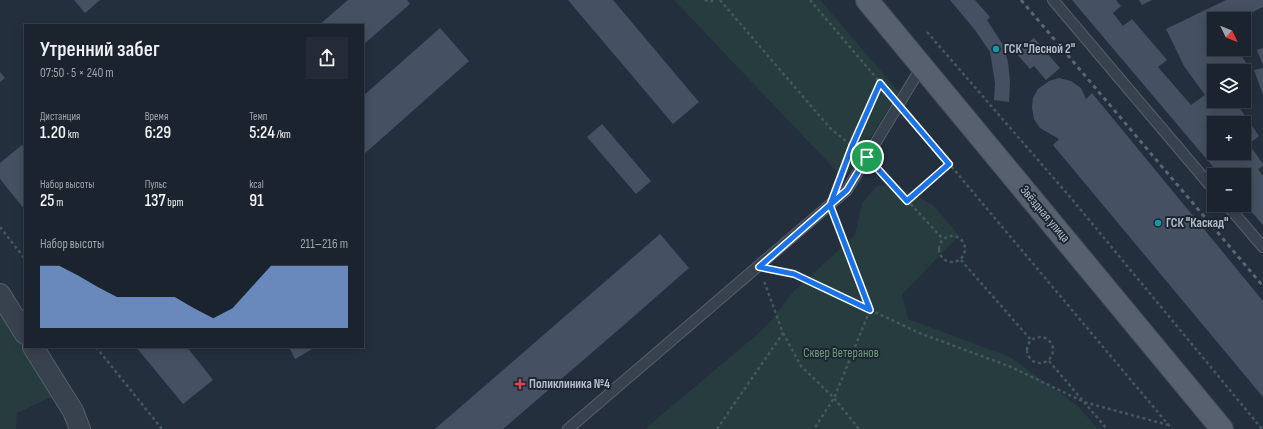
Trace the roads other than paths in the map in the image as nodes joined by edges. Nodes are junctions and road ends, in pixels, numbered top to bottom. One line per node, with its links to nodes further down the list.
1 (867, 0): 3 (main road, Звёздная улица)
2 (1053, 0): 4 (lane)
3 (922, 66): 11 (lane); 12 (main road, Звёздная улица)
4 (1207, 182)
5 (1233, 212): 6 (lane)
6 (1263, 247)
7 (0, 294): 8 (street)
8 (24, 332)
9 (34, 348): 10 (street)
10 (80, 429)
11 (568, 429)
12 (1222, 429)

